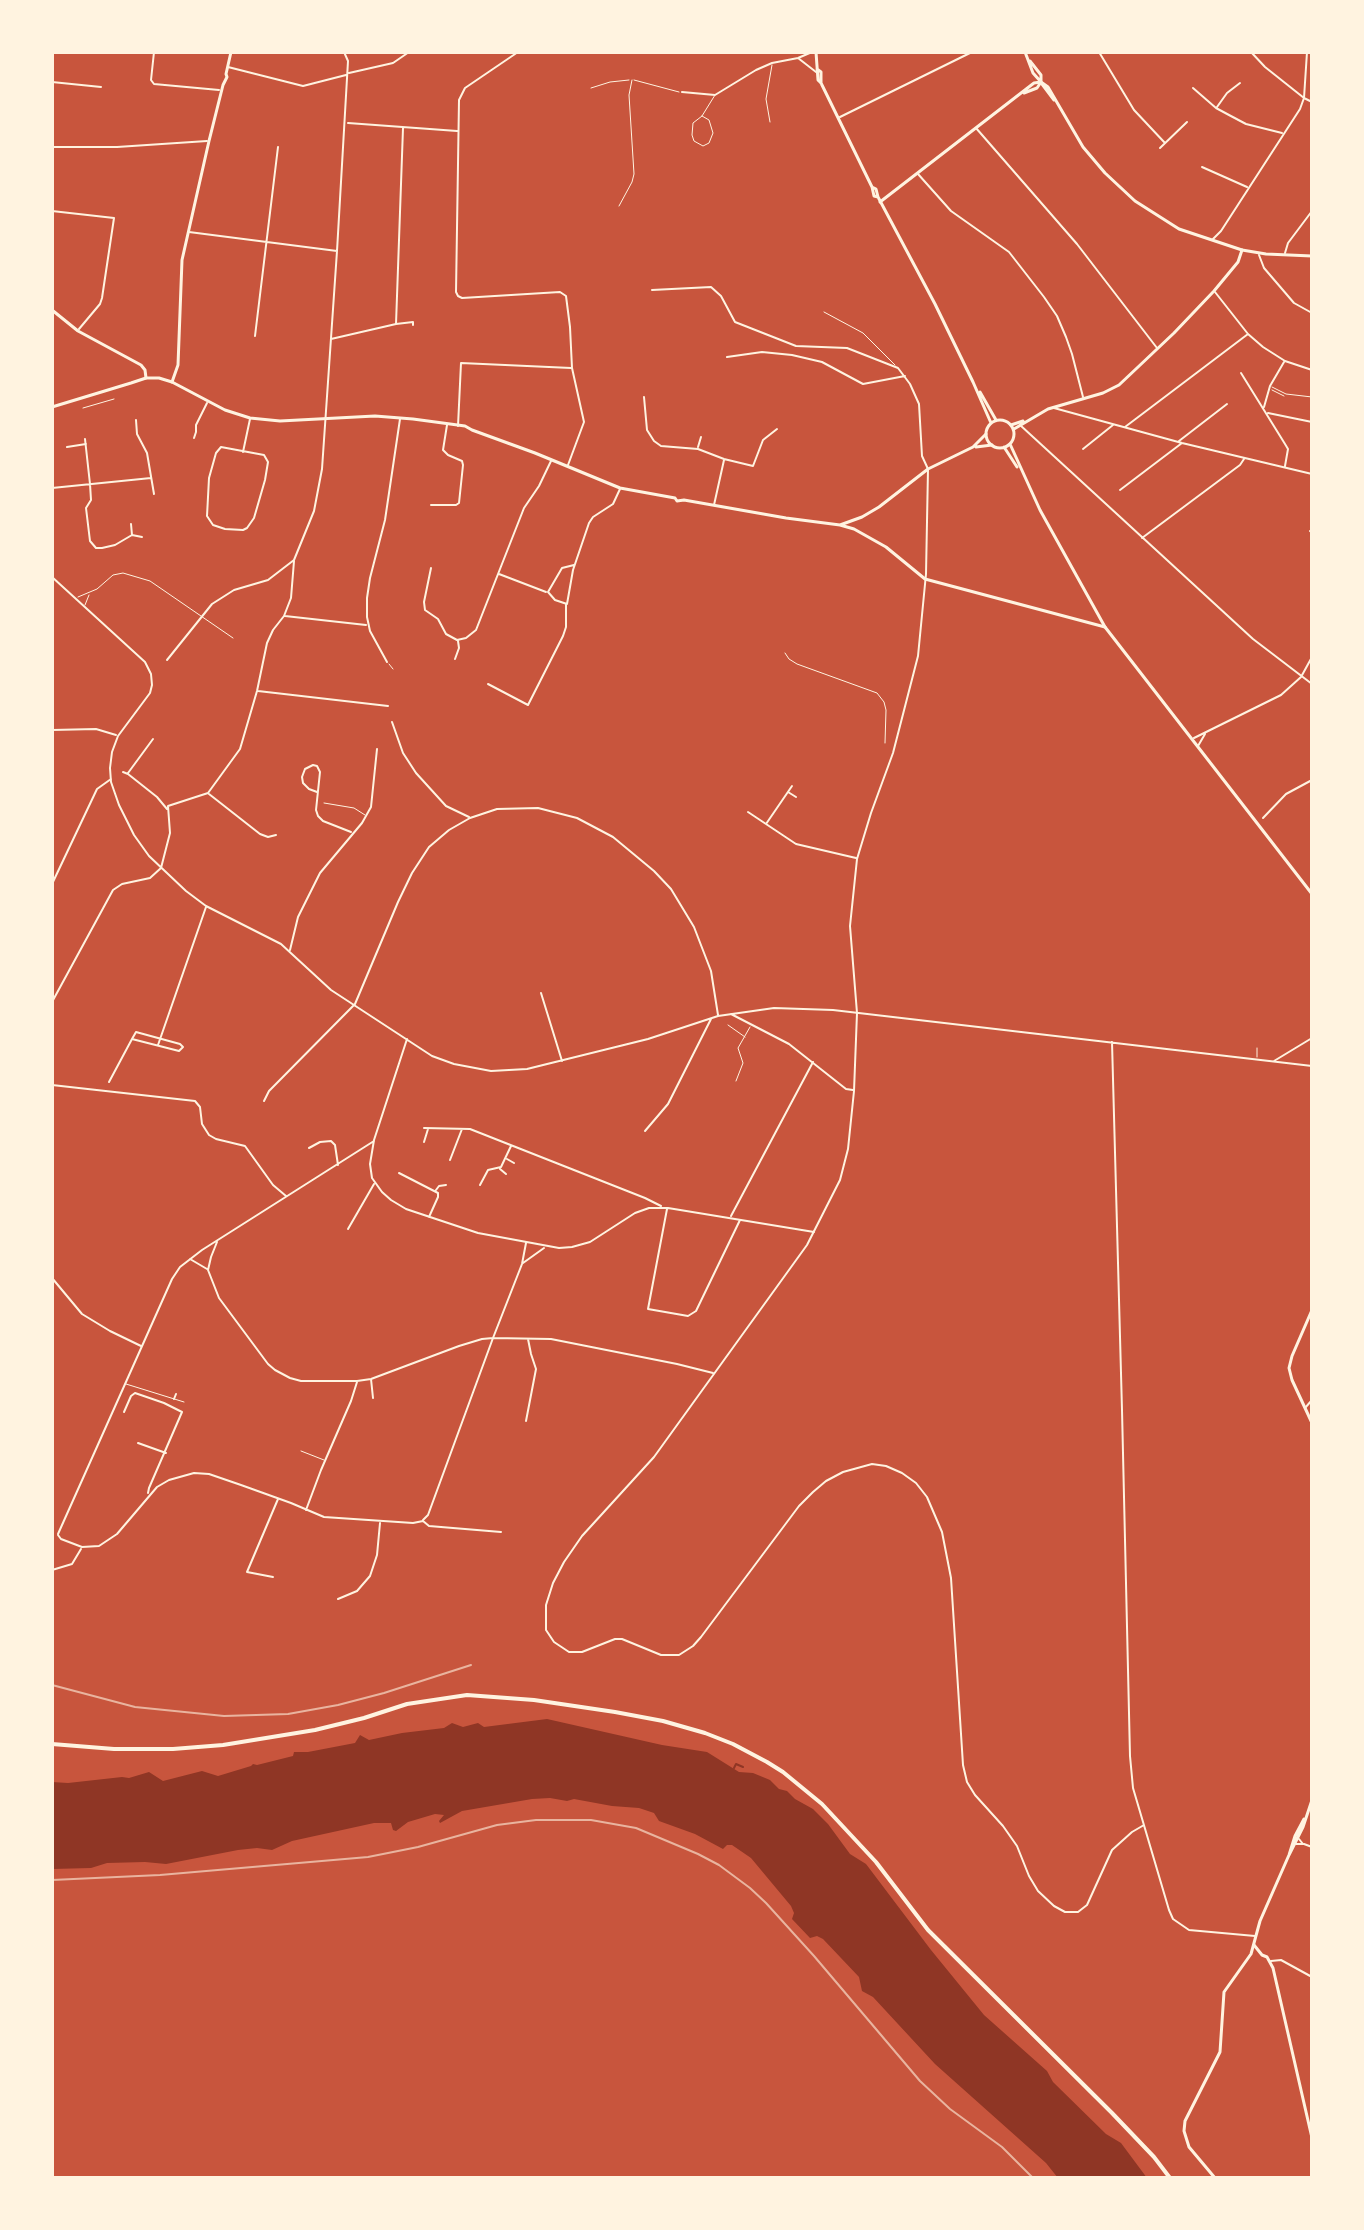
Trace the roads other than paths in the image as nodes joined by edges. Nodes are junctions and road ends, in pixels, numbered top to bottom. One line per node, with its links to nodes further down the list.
1 (154, 52): 24 (street)
2 (231, 52): 14 (main road)
3 (344, 52): 16 (street)
4 (409, 52): 16 (street)
5 (518, 52): 41 (street)
6 (814, 52): 12 (street); 15 (main road)
7 (972, 52): 35 (street)
8 (1025, 52): 20 (main road)
9 (1099, 52): 44 (street)
10 (1251, 52): 30 (street)
11 (1307, 52): 30 (street)
12 (798, 58): 13 (street); 15 (street)
13 (772, 63): 28 (street); 36 (lane)
14 (227, 66): 16 (street); 24 (main road)
15 (816, 71): 35 (main road)
16 (348, 74): 38 (street)
17 (632, 80): 25 (lane); 27 (lane); 52 (lane)
18 (1232, 80): 22 (street)
19 (52, 82): 23 (street)
20 (1041, 82): 40 (main road); 57 (main road)
21 (1240, 83): 22 (street)
22 (1235, 85): 33 (street)
23 (101, 87)
24 (223, 88): 43 (main road)
25 (591, 88)
26 (1193, 88): 29 (street)
27 (682, 92): 28 (street)
28 (715, 95): 34 (lane)
29 (1201, 96): 31 (street); 33 (street)
30 (1304, 98): 32 (street); 42 (street)
31 (1197, 100)
32 (1312, 102)
33 (1216, 108): 42 (street)
34 (702, 116): 34 (lane)
35 (837, 119): 51 (main road)
36 (770, 122)
37 (1187, 122): 44 (street)
38 (345, 123): 39 (street); 61 (street)
39 (403, 128): 41 (street); 70 (street)
40 (976, 128): 49 (main road); 76 (street)
41 (458, 131): 79 (street)
42 (1283, 134): 50 (street)
43 (209, 141): 45 (street); 56 (main road)
44 (1165, 143): 47 (street)
45 (52, 147)
46 (278, 147): 58 (street)
47 (1160, 148)
48 (1202, 167): 50 (street)
49 (918, 173): 51 (main road); 91 (street)
50 (1248, 188): 55 (street)
51 (879, 200): 86 (main road)
52 (619, 206)
53 (52, 211): 72 (street)
54 (1312, 211): 63 (street)
55 (1221, 231): 57 (street); 59 (street)
56 (187, 232): 58 (street); 85 (main road)
57 (1212, 241): 59 (main road)
58 (266, 242): 61 (street); 74 (street)
59 (1220, 244): 60 (main road)
60 (1242, 250): 62 (main road); 65 (main road)
61 (337, 251): 75 (street)
62 (1259, 253): 63 (main road); 69 (street)
63 (1285, 255): 64 (main road)
64 (1312, 256)
65 (1214, 291): 73 (street); 76 (main road)
66 (657, 297): 80 (street)
67 (52, 310): 72 (main road)
68 (824, 312): 80 (lane)
69 (1312, 313)
70 (396, 324): 71 (street); 75 (street)
71 (413, 325)
72 (78, 331): 84 (main road)
73 (1248, 334): 78 (street); 113 (street)
74 (255, 336)
75 (331, 339): 101 (street)
76 (1158, 349): 91 (main road)
77 (727, 357): 83 (street)
78 (1285, 361): 81 (street); 87 (street)
79 (572, 368): 111 (street); 136 (street)
80 (898, 368): 83 (street)
81 (1312, 370)
82 (1241, 373): 98 (street)
83 (905, 376): 138 (street)
84 (146, 378): 85 (main road); 95 (main road)
85 (172, 382): 93 (main road)
86 (973, 382): 105 (main road); 107 (main road)
87 (1270, 388): 88 (lane); 90 (lane); 98 (street)
88 (1284, 396)
89 (644, 397): 128 (street)
90 (1312, 397)
91 (1083, 398): 96 (main road)
92 (114, 399): 97 (lane)
93 (208, 401): 100 (main road); 119 (street)
94 (1227, 404): 121 (street)
95 (52, 407)
96 (1052, 407): 103 (main road); 110 (street)
97 (83, 408)
98 (1264, 409): 99 (street)
99 (1266, 413): 106 (street); 137 (street)
100 (250, 418): 101 (main road); 130 (street)
101 (326, 418): 102 (main road); 154 (street)
102 (400, 418): 108 (main road); 170 (street)
103 (1029, 419): 109 (main road); 112 (main road)
104 (136, 420): 115 (street)
105 (997, 420): 107 (main road); 112 (main road)
106 (1312, 422)
107 (991, 423): 117 (main road)
108 (447, 424): 111 (main road); 147 (street)
109 (1020, 425): 112 (main road); 153 (street)
110 (1113, 425): 113 (street); 129 (street)
111 (459, 426): 134 (main road)
112 (1012, 427): 123 (main road)
113 (1125, 428): 121 (street)
114 (777, 429): 135 (street)
115 (136, 430): 116 (street); 141 (street)
116 (129, 431)
117 (986, 434): 124 (main road); 126 (main road)
118 (701, 437): 128 (street)
119 (194, 438)
120 (85, 439): 122 (street)
121 (1180, 442): 132 (street); 145 (street)
122 (86, 444): 125 (street); 142 (street)
123 (1010, 444): 127 (main road); 139 (main road)
124 (992, 445): 126 (main road); 127 (main road)
125 (67, 447)
126 (973, 447): 138 (main road)
127 (1004, 447): 139 (main road)
128 (698, 449): 133 (street)
129 (1083, 449)
130 (243, 452): 130 (street)
131 (745, 457): 135 (street)
132 (1244, 458): 137 (street); 153 (street)
133 (724, 459): 135 (street); 148 (street)
134 (552, 460): 136 (main road); 157 (street)
135 (743, 464)
136 (568, 466): 144 (main road)
137 (1284, 467): 140 (street)
138 (928, 469): 150 (main road); 159 (street)
139 (1021, 473): 169 (main road)
140 (1312, 474)
141 (151, 478): 142 (street); 146 (street)
142 (90, 484): 143 (street); 151 (street)
143 (52, 488)
144 (620, 488): 148 (main road); 155 (street)
145 (1120, 490)
146 (154, 494)
147 (431, 505)
148 (714, 505): 150 (main road)
149 (131, 524): 151 (street)
150 (840, 525): 159 (main road)
151 (132, 535): 152 (street)
152 (142, 537)
153 (1142, 538): 181 (street)
154 (294, 560): 167 (street); 168 (street)
155 (574, 565): 161 (street); 163 (street)
156 (431, 568): 165 (street)
157 (498, 574): 161 (street); 174 (street)
158 (52, 577): 162 (street)
159 (926, 577): 171 (main road); 213 (street)
160 (90, 592): 162 (lane); 164 (lane); 168 (lane)
161 (548, 592): 163 (street)
162 (76, 598): 164 (street)
163 (567, 604): 182 (street)
164 (85, 606): 189 (street)
165 (425, 610): 166 (street); 174 (street)
166 (419, 615)
167 (284, 616): 170 (street); 184 (street)
168 (201, 617): 173 (lane); 178 (street)
169 (1099, 619): 171 (main road); 172 (main road)
170 (368, 625): 179 (street)
171 (1092, 625): 172 (main road)
172 (1105, 627): 191 (main road)
173 (233, 638)
174 (457, 640): 177 (street)
175 (785, 653): 192 (lane)
176 (1312, 657): 181 (street)
177 (455, 659)
178 (167, 660)
179 (387, 662): 180 (lane)
180 (393, 669)
181 (1301, 677): 183 (street); 188 (street)
182 (488, 684)
183 (1312, 684)
184 (257, 691): 185 (street); 202 (street)
185 (388, 706)
186 (392, 722): 208 (street)
187 (52, 730): 189 (street)
188 (1206, 733): 191 (street); 193 (street)
189 (118, 736): 197 (street)
190 (153, 739): 196 (street)
191 (1190, 739): 193 (main road)
192 (885, 743)
193 (1197, 748): 216 (main road)
194 (377, 749): 207 (street)
195 (123, 772): 196 (street)
196 (128, 774): 205 (street)
197 (111, 779): 214 (street); 215 (street)
198 (1312, 780): 209 (street)
199 (792, 786): 201 (street)
200 (317, 792): 200 (street); 211 (street)
201 (788, 792): 203 (street); 210 (street)
202 (208, 793): 205 (street); 212 (street)
203 (796, 797)
204 (324, 803): 207 (lane)
205 (167, 809): 214 (street)
206 (748, 812): 210 (street)
207 (367, 816): 211 (street)
208 (470, 818): 221 (street); 226 (street)
209 (1263, 818)
210 (766, 824): 213 (street)
211 (353, 834): 218 (street)
212 (276, 835)
213 (857, 859): 224 (street)
214 (161, 868): 217 (street); 220 (street)
215 (52, 884)
216 (1312, 894)
217 (206, 906): 218 (street); 231 (street)
218 (289, 951): 221 (street)
219 (541, 993): 223 (street)
220 (52, 1002)
221 (355, 1004): 234 (street); 247 (street)
222 (553, 1007): 223 (street)
223 (546, 1009): 239 (street)
224 (857, 1013): 225 (street); 235 (street); 246 (street)
225 (730, 1014): 226 (street); 228 (street)
226 (718, 1016): 227 (street)
227 (711, 1018): 239 (street); 249 (street)
228 (751, 1024): 230 (lane); 240 (street)
229 (728, 1025): 230 (lane)
230 (745, 1037): 243 (lane)
231 (160, 1038): 233 (street); 236 (street); 236 (street)
232 (1312, 1038): 241 (street)
233 (132, 1039): 236 (street); 244 (street)
234 (407, 1039): 239 (street); 250 (street)
235 (1112, 1042): 238 (street); 321 (street)
236 (158, 1046)
237 (1257, 1048): 238 (lane)
238 (1256, 1059): 241 (street)
239 (563, 1062)
240 (813, 1062): 246 (street); 271 (street)
241 (1273, 1062): 242 (street)
242 (1312, 1066)
243 (736, 1081)
244 (109, 1082)
245 (52, 1085): 267 (street)
246 (854, 1091): 274 (street)
247 (266, 1102)
248 (462, 1129): 251 (street); 252 (street); 255 (street)
249 (645, 1131)
250 (374, 1140): 257 (street); 263 (street)
251 (424, 1142)
252 (511, 1146): 254 (street); 268 (street)
253 (309, 1148): 257 (street)
254 (506, 1159): 256 (street); 258 (street)
255 (450, 1160)
256 (514, 1163)
257 (338, 1165): 267 (street)
258 (499, 1168): 261 (street); 265 (street)
259 (408, 1170): 262 (street)
260 (399, 1173): 262 (street)
261 (506, 1174)
262 (406, 1176): 266 (street)
263 (374, 1183): 270 (street); 273 (street)
264 (446, 1185): 266 (street)
265 (480, 1185)
266 (435, 1190): 270 (street)
267 (286, 1196): 275 (street)
268 (662, 1207): 269 (street); 277 (street)
269 (668, 1208): 271 (street); 272 (street)
270 (429, 1217): 276 (street)
271 (730, 1218): 272 (street)
272 (740, 1220): 274 (street)
273 (348, 1229)
274 (815, 1232): 286 (street)
275 (217, 1242): 278 (street); 280 (street)
276 (526, 1243): 277 (street); 279 (street)
277 (546, 1247): 279 (street)
278 (190, 1259): 280 (street); 285 (street)
279 (522, 1264): 284 (street)
280 (208, 1270): 288 (street)
281 (52, 1278): 285 (street)
282 (1312, 1310): 297 (main road)
283 (528, 1337): 284 (street); 286 (street); 299 (street)
284 (493, 1338): 287 (street); 309 (street)
285 (142, 1346): 289 (street)
286 (714, 1373): 321 (street)
287 (371, 1379): 288 (street); 291 (street)
288 (357, 1381): 304 (street)
289 (126, 1384): 292 (lane); 293 (street)
290 (176, 1394): 292 (street)
291 (373, 1398)
292 (174, 1399): 295 (lane)
293 (119, 1400): 296 (street); 312 (street)
294 (1312, 1400): 297 (street)
295 (184, 1402)
296 (128, 1404): 298 (street); 303 (street)
297 (1304, 1409): 300 (main road)
298 (124, 1412)
299 (526, 1421)
300 (1312, 1423)
301 (138, 1443): 303 (street)
302 (301, 1451): 304 (lane)
303 (166, 1453): 305 (street)
304 (325, 1460): 307 (street)
305 (149, 1496): 306 (street); 313 (street)
306 (278, 1498): 307 (street); 317 (street)
307 (306, 1510): 308 (street)
308 (380, 1521): 309 (street); 315 (street)
309 (423, 1521): 310 (street)
310 (501, 1532)
311 (52, 1534): 312 (street)
312 (58, 1534): 313 (street)
313 (82, 1547): 316 (street)
314 (368, 1563): 315 (street)
315 (375, 1565): 318 (street)
316 (52, 1570)
317 (273, 1577)
318 (338, 1599)
319 (52, 1744): 336 (highway)
320 (1312, 1800): 322 (main road)
321 (1144, 1825): 326 (street)
322 (1296, 1837): 323 (main road); 324 (street)
323 (1294, 1844): 324 (street); 326 (main road)
324 (1303, 1844): 325 (street)
325 (1312, 1847)
326 (1256, 1936): 327 (main road)
327 (1254, 1945): 328 (main road); 329 (main road)
328 (1251, 1954): 329 (main road); 337 (main road)
329 (1262, 1955): 330 (main road)
330 (1270, 1961): 331 (street); 333 (main road)
331 (1312, 1977)
332 (1312, 2112): 333 (street)
333 (1306, 2115): 334 (main road)
334 (1311, 2130): 335 (main road)
335 (1312, 2138)
336 (1170, 2178)
337 (1215, 2178)

